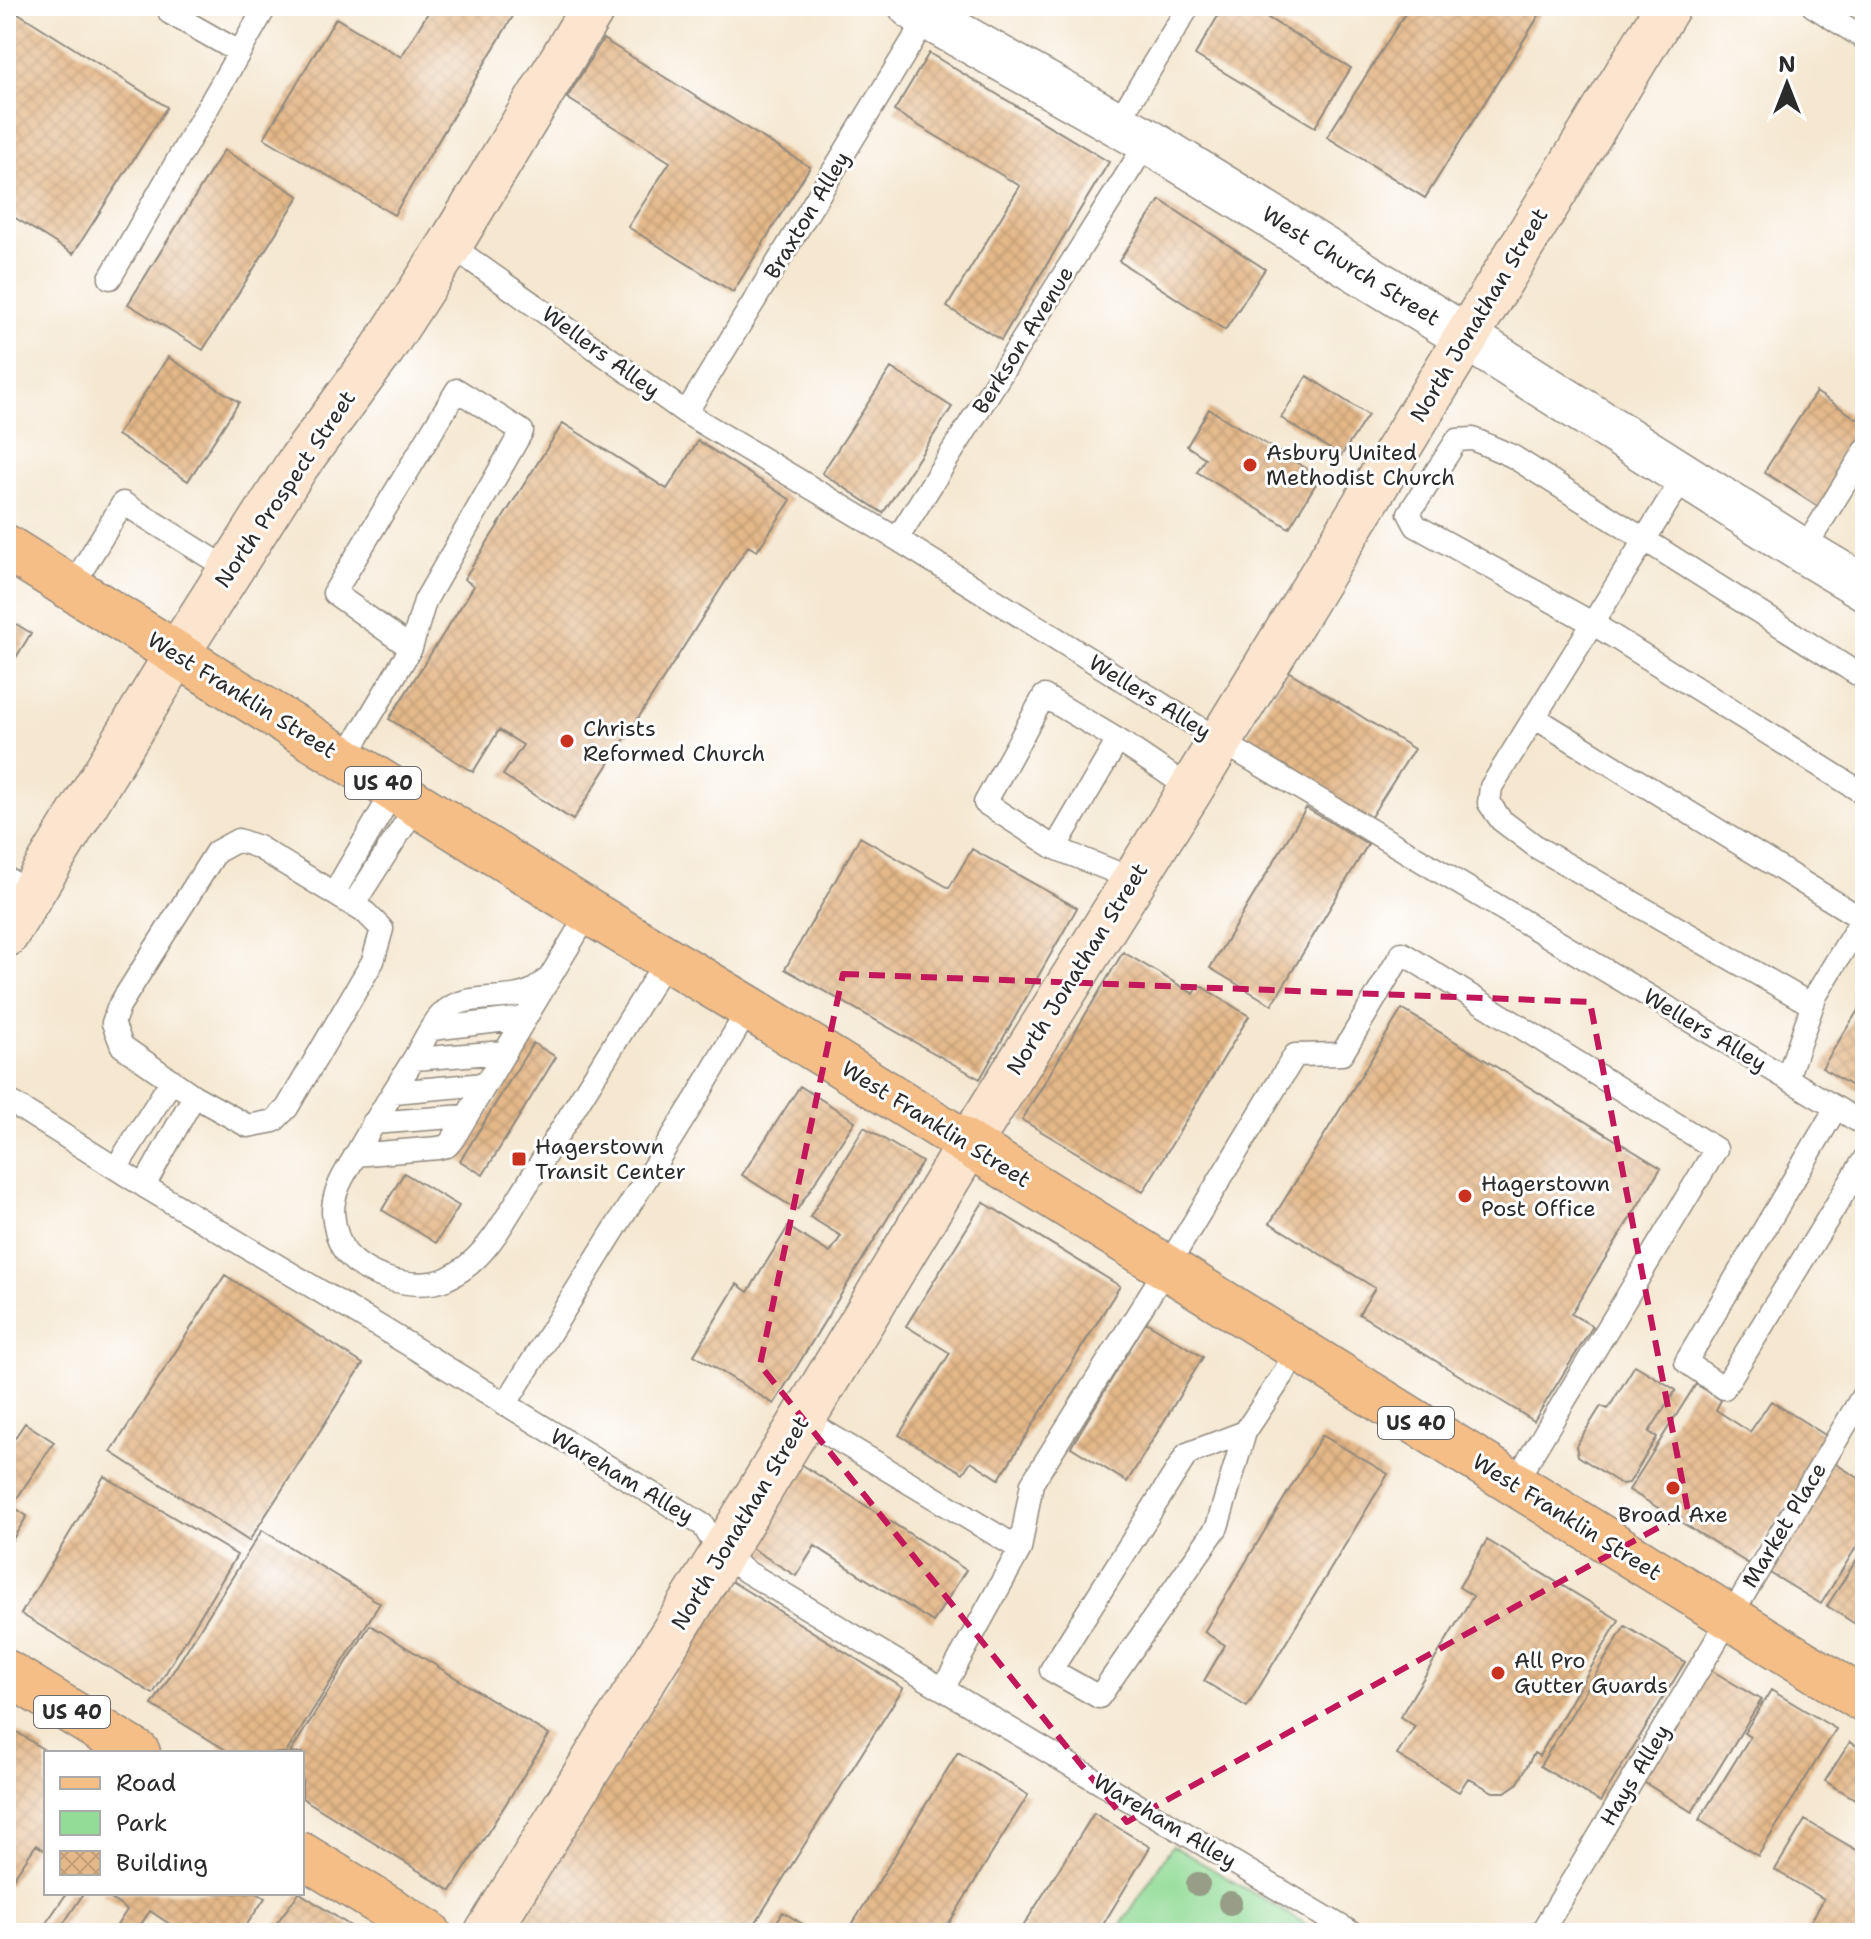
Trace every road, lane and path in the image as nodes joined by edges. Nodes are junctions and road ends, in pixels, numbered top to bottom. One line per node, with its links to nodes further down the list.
1 (174, 6): 9 (lane)
2 (266, 6): 9 (lane)
3 (594, 6): 11 (main road, North Prospect Street)
4 (1189, 6): 10 (lane, Berkson Avenue)
5 (1668, 6): 13 (main road, North Jonathan Street)
6 (1813, 6): 8 (lane)
7 (919, 12): 10 (street, West Church Street); 14 (lane, Braxton Alley)
8 (1865, 39)
9 (239, 52): 12 (lane)
10 (1132, 132): 13 (street, West Church Street); 17 (lane, Berkson Avenue)
11 (450, 245): 14 (lane, Wellers Alley); 21 (main road, North Prospect Street)
12 (110, 278)
13 (1466, 337): 16 (street, West Church Street); 30 (main road, North Jonathan Street)
14 (686, 413): 17 (lane, Wellers Alley)
15 (1865, 451): 20 (lane)
16 (1687, 477): 18 (lane); 20 (street, West Church Street)
17 (897, 539): 30 (lane, Wellers Alley)
18 (1645, 539): 24 (lane); 24 (lane); 27 (lane)
19 (6, 547): 22 (main road, West Franklin Street / US 40)
20 (1803, 551): 23 (street, West Church Street)
21 (230, 570): 22 (lane); 26 (main road, North Prospect Street)
22 (71, 588): 26 (main road, West Franklin Street / US 40)
23 (1865, 588)
24 (1592, 623): 28 (lane); 33 (lane)
25 (411, 648): 25 (lane); 31 (lane)
26 (177, 654): 31 (main road, West Franklin Street / US 40); 37 (main road, North Prospect Street)
27 (1865, 679)
28 (1534, 717): 41 (lane); 45 (lane)
29 (1118, 740): 32 (lane); 35 (lane); 35 (lane)
30 (1219, 740): 32 (main road, North Jonathan Street); 51 (lane, Wellers Alley)
31 (345, 759): 34 (main road, West Franklin Street / US 40)
32 (1191, 789): 36 (main road, North Jonathan Street)
33 (1865, 794)
34 (405, 797): 38 (lane); 39 (lane); 40 (main road, West Franklin Street / US 40)
35 (1055, 848): 36 (lane)
36 (1133, 879): 61 (main road, North Jonathan Street)
37 (18, 886): 42 (main road, North Prospect Street)
38 (334, 893): 39 (lane); 52 (lane)
39 (353, 905): 55 (lane)
40 (589, 912): 43 (main road, West Franklin Street / US 40); 44 (lane)
41 (1864, 916): 45 (lane)
42 (6, 935)
43 (667, 959): 46 (main road, West Franklin Street / US 40); 62 (lane)
44 (548, 979): 47 (lane); 48 (lane)
45 (1812, 1005): 51 (lane)
46 (749, 1008): 61 (main road, West Franklin Street / US 40); 69 (lane)
47 (524, 1018): 48 (lane); 49 (lane)
48 (432, 1029): 50 (lane)
49 (504, 1052): 50 (lane); 53 (lane)
50 (414, 1059): 54 (lane)
51 (1787, 1078): 57 (lane, Wellers Alley)
52 (172, 1080): 55 (lane); 64 (lane)
53 (485, 1084): 54 (lane); 58 (lane)
54 (393, 1092): 59 (lane)
55 (194, 1096): 65 (lane)
56 (6, 1099): 64 (lane, Wareham Alley)
57 (1836, 1108): 60 (lane, Wellers Alley); 63 (lane)
58 (465, 1116): 59 (lane); 62 (lane)
59 (373, 1123): 62 (lane)
60 (1865, 1125)
61 (969, 1144): 66 (main road, West Franklin Street / US 40); 70 (main road, North Jonathan Street)
62 (355, 1155)
63 (1865, 1158)
64 (116, 1168): 65 (lane, Wareham Alley)
65 (144, 1186): 69 (lane, Wareham Alley)
66 (1167, 1267): 67 (main road, West Franklin Street / US 40); 72 (lane); 73 (lane)
67 (1297, 1349): 71 (lane); 72 (main road, West Franklin Street / US 40)
68 (1865, 1392): 75 (lane, Market Place)
69 (505, 1405): 74 (lane, Wareham Alley)
70 (803, 1419): 73 (lane); 74 (main road, North Jonathan Street)
71 (1245, 1432): 71 (lane)
72 (1514, 1484): 75 (main road, West Franklin Street / US 40)
73 (1020, 1549): 77 (lane)
74 (721, 1555): 77 (lane, Wareham Alley); 82 (main road, North Jonathan Street)
75 (1728, 1617): 78 (main road, West Franklin Street / US 40); 84 (lane, Hays Alley)
76 (6, 1672): 79 (main road, US 40)
77 (943, 1689): 83 (lane, Wareham Alley)
78 (1865, 1701)
79 (135, 1751)
80 (304, 1856): 81 (main road)
81 (429, 1933)
82 (487, 1933)
83 (1352, 1933)
84 (1541, 1933)

